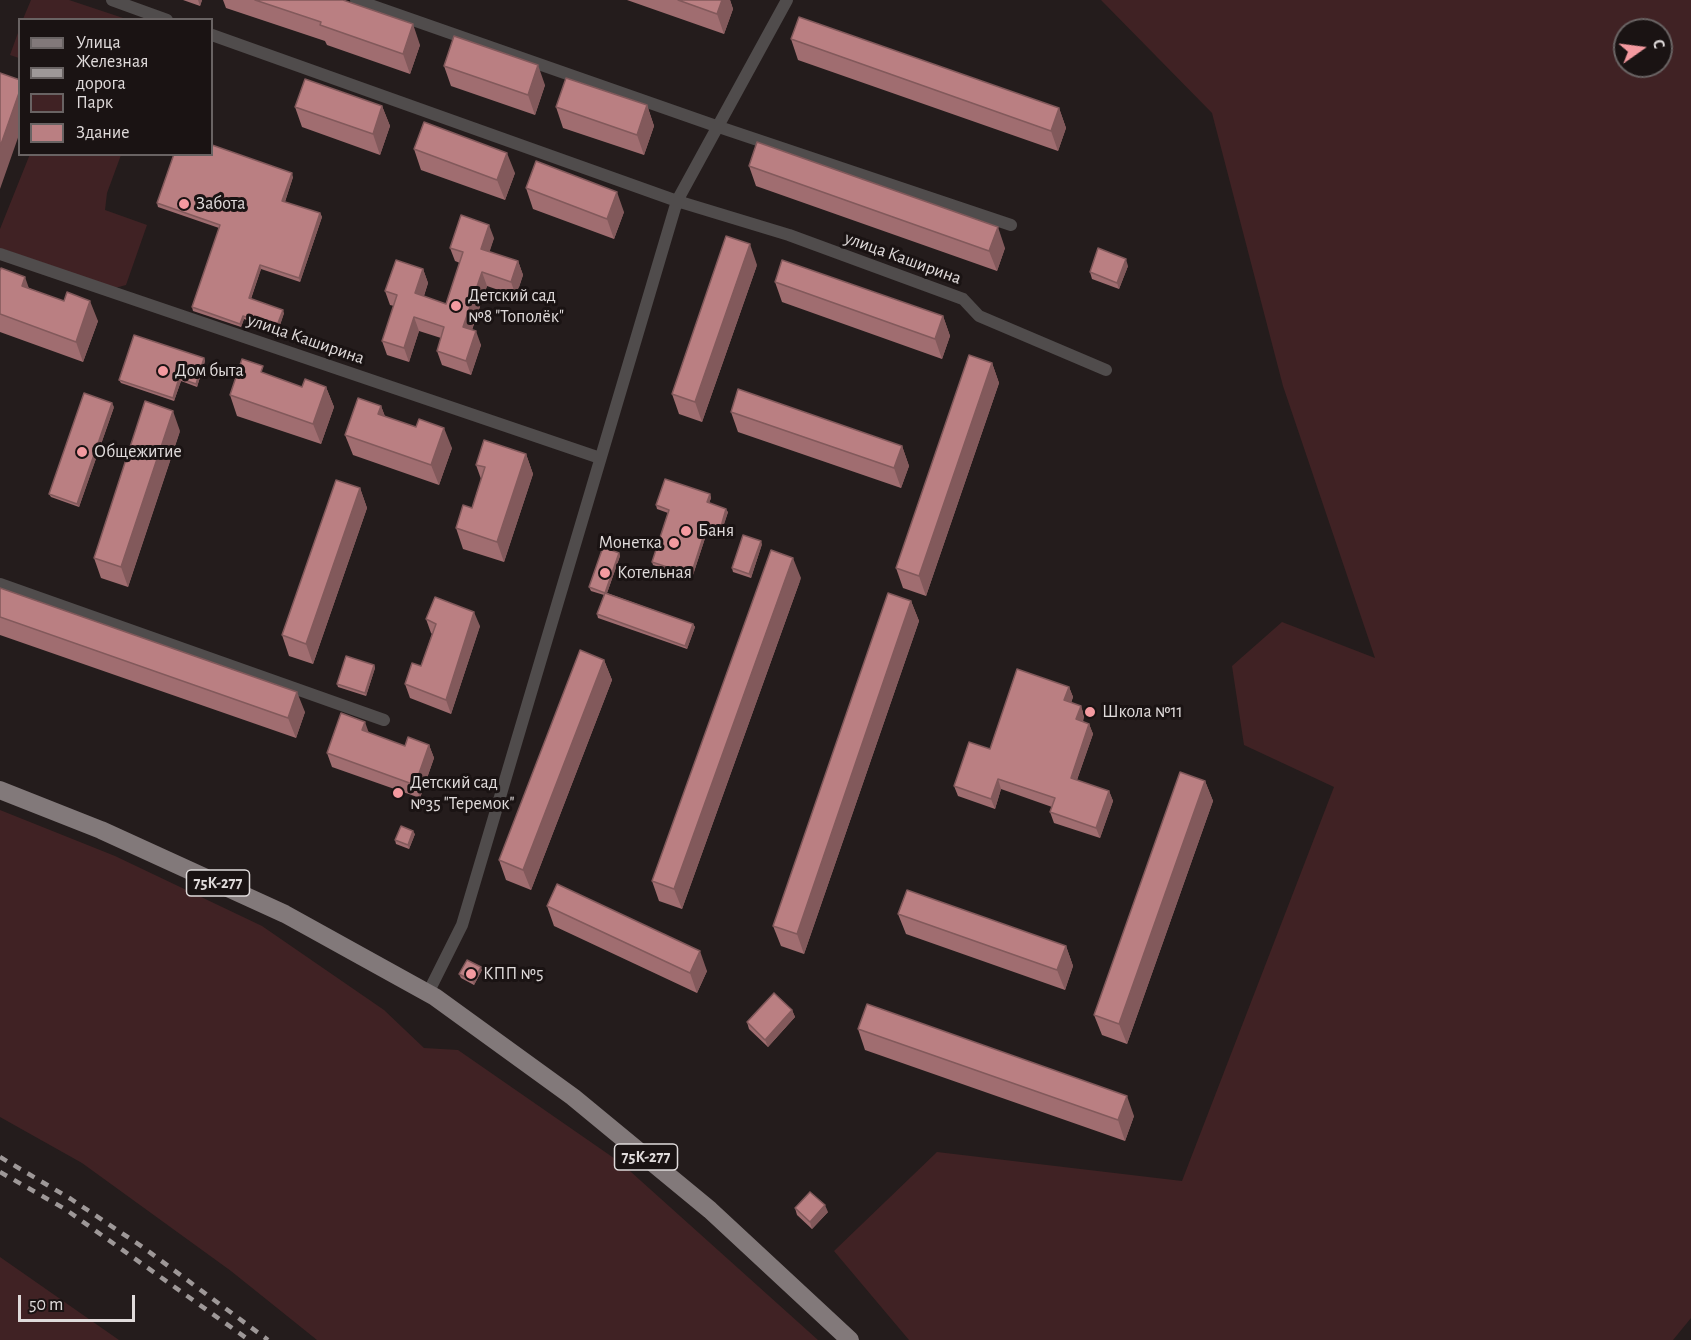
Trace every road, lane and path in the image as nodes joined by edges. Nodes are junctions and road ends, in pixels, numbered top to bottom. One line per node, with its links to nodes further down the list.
1 (112, 0): 4 (street)
2 (356, 0): 6 (street)
3 (787, 0): 6 (street)
4 (162, 18)
5 (213, 35): 7 (street, улица Каширина)
6 (716, 126): 7 (street); 8 (street)
7 (677, 201): 10 (street, улица Каширина); 11 (street)
8 (1011, 225)
9 (0, 254): 11 (street, улица Каширина)
10 (1106, 370)
11 (600, 458): 15 (street)
12 (0, 584): 13 (street)
13 (384, 720)
14 (0, 790): 15 (main road, 75К-277)
15 (428, 993): 16 (main road, 75К-277)
16 (850, 1340)

